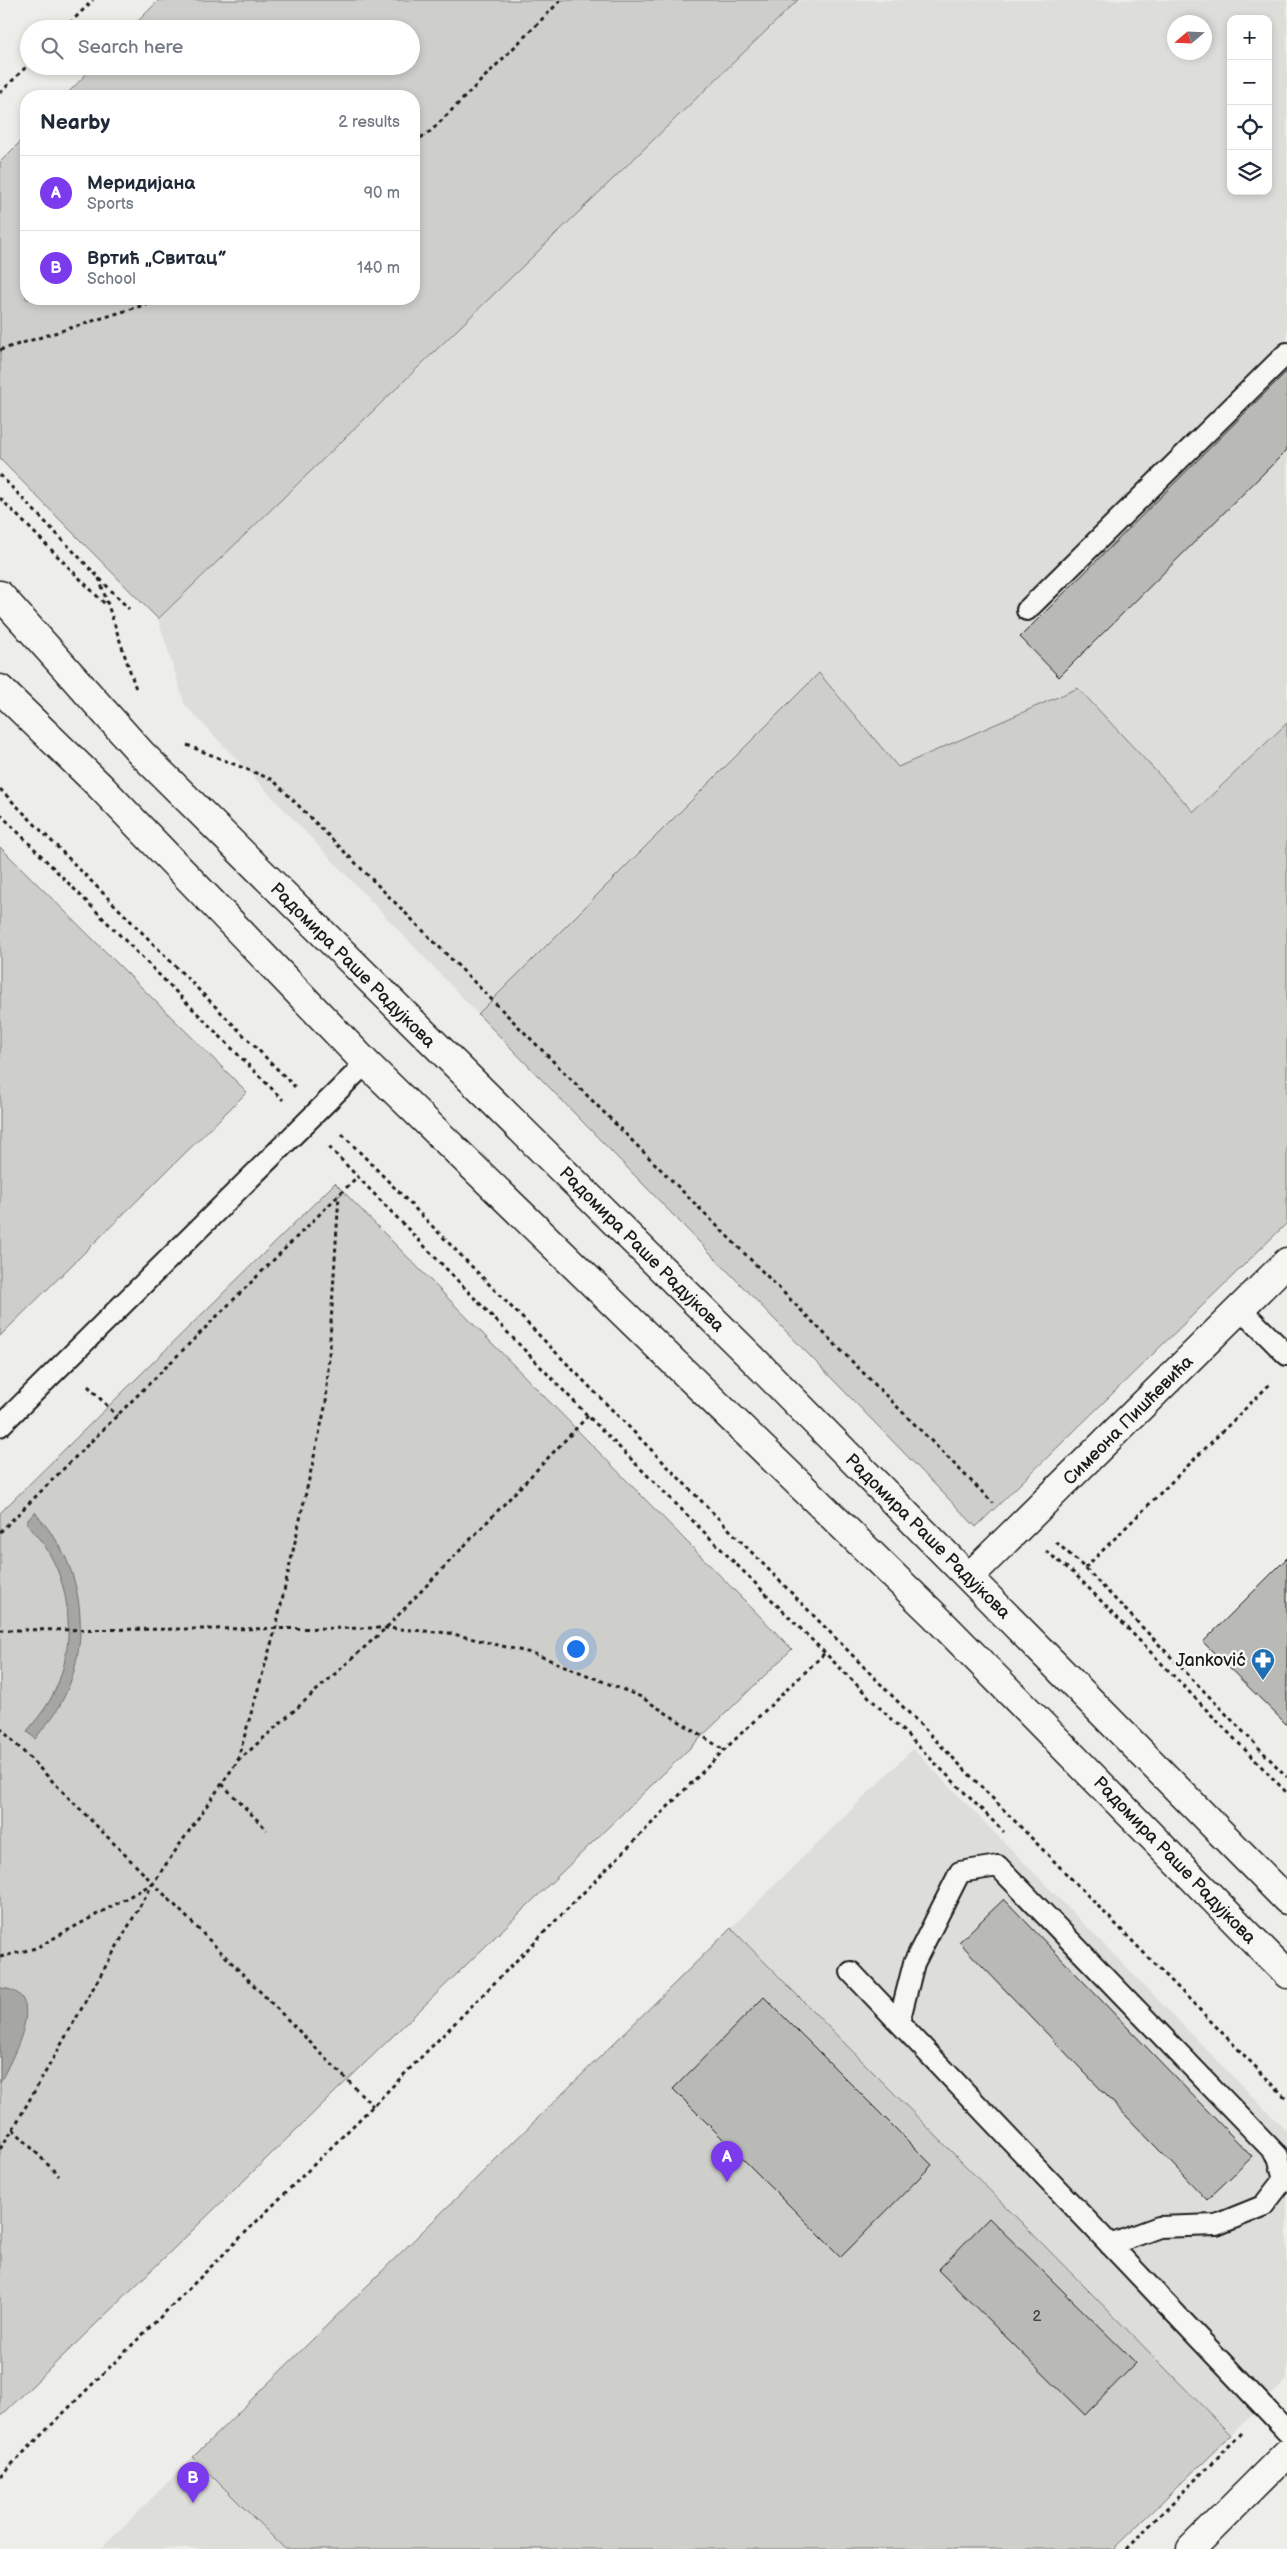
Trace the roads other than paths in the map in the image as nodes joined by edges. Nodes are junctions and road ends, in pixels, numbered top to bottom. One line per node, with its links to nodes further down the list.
1 (1287, 353): 3 (lane)
2 (0, 595): 10 (street, Радомира Раше Радујкова)
3 (1027, 610)
4 (0, 688): 5 (street, Радомира Раше Радујкова)
5 (366, 1063): 9 (lane); 13 (street, Радомира Раше Радујкова)
6 (1287, 1262): 7 (street, Симеона Пишћевића)
7 (1240, 1308): 8 (lane); 10 (street, Симеона Пишћевића)
8 (1287, 1355)
9 (0, 1426)
10 (969, 1577): 11 (street, Радомира Раше Радујкова)
11 (1287, 1900)
12 (851, 1972): 14 (lane)
13 (1287, 1974)
14 (899, 2022): 15 (lane); 15 (lane)
15 (1110, 2245): 16 (lane)
16 (1287, 2431)
17 (1287, 2453): 18 (street)
18 (1191, 2549)

